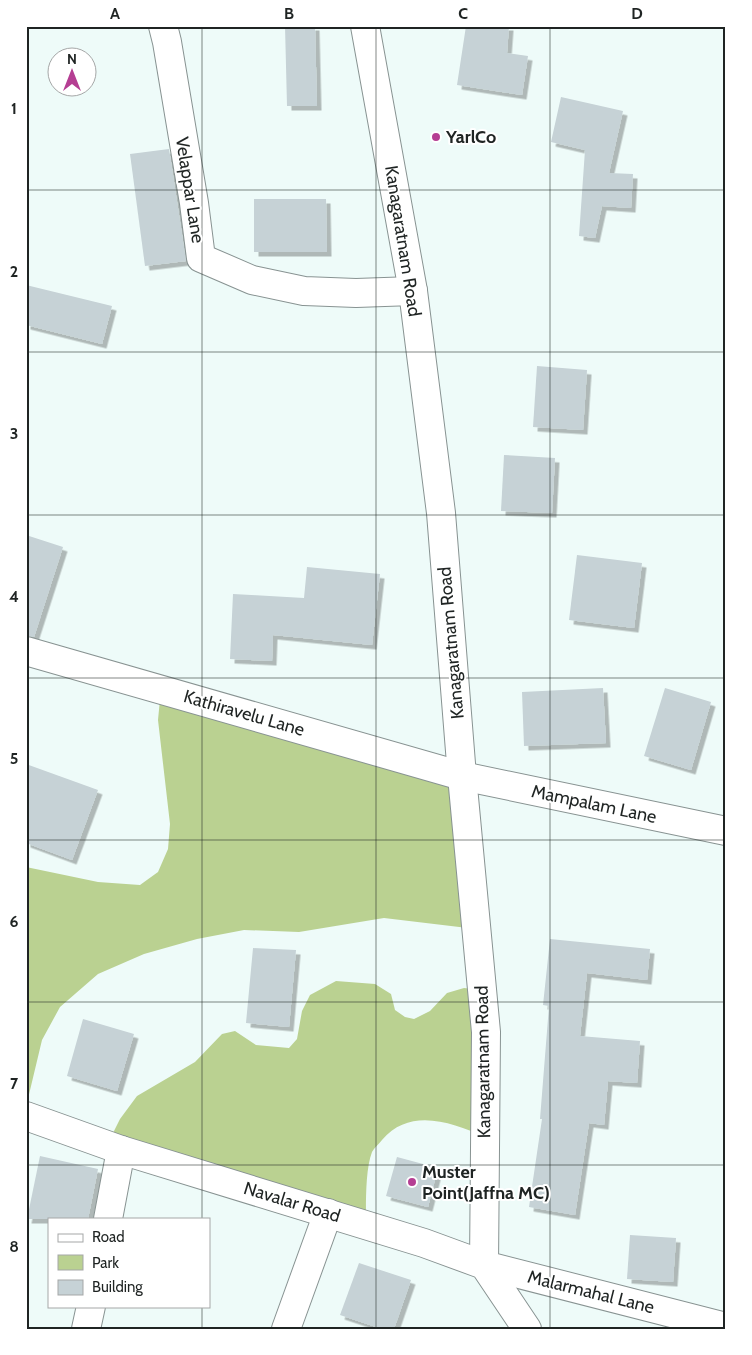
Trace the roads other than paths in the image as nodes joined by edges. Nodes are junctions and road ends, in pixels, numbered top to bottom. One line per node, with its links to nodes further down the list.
1 (163, 26): 3 (street, Velappar Lane)
2 (365, 26): 3 (street, Kanagaratnam Road)
3 (413, 291): 5 (street, Kanagaratnam Road)
4 (26, 651): 5 (street, Kathiravelu Lane)
5 (462, 776): 6 (street, Mampalam Lane); 11 (street, Kanagaratnam Road)
6 (726, 831)
7 (26, 1116): 8 (street, Navalar Road)
8 (121, 1150): 9 (street, Navalar Road); 10 (street)
9 (328, 1213): 11 (street, Navalar Road); 15 (street)
10 (108, 1218)
11 (484, 1265): 13 (street, Malarmahal Lane); 16 (street)
12 (91, 1308): 14 (street)
13 (726, 1328)
14 (86, 1329)
15 (286, 1329)
16 (528, 1329)

